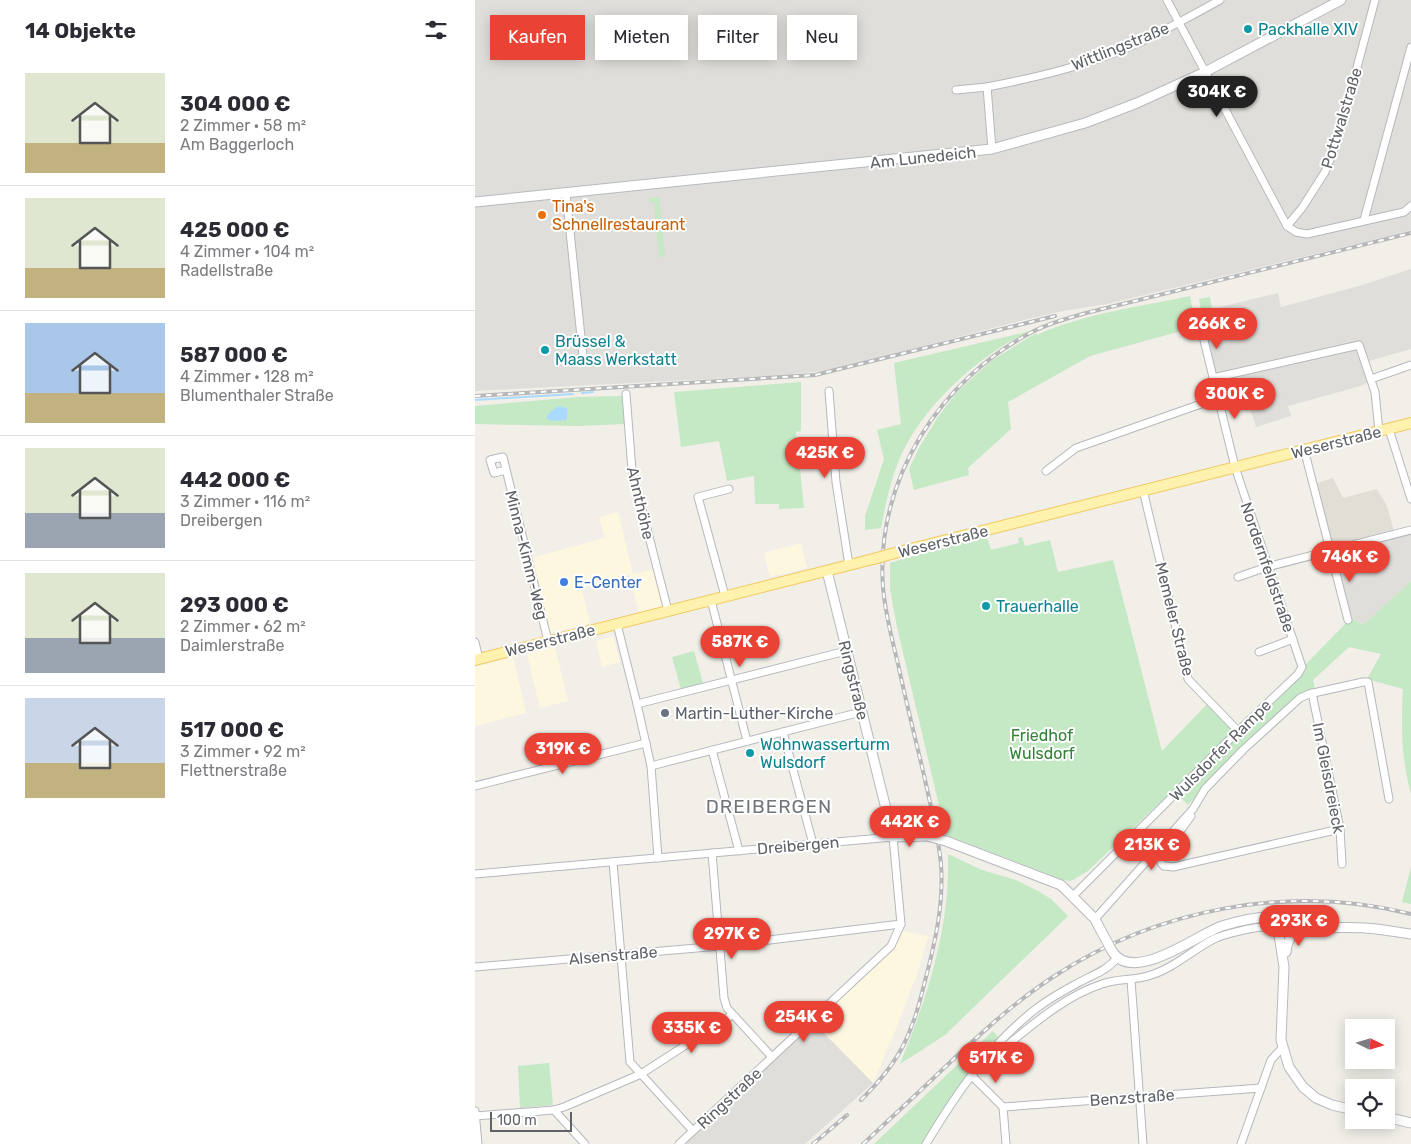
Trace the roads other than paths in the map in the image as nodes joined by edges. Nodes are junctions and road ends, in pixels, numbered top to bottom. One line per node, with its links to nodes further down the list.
1 (1167, 0): 5 (street)
2 (1220, 0): 5 (street, Wittlingstraße)
3 (1341, 0): 7 (street, Am Lunedeich)
4 (1375, 0): 15 (street, Pottwalstraße)
5 (1179, 23): 7 (street); 8 (street, Wittlingstraße)
6 (1411, 47): 14 (street)
7 (1205, 72): 10 (street, Am Lunedeich); 15 (street)
8 (987, 88): 9 (street, Wittlingstraße); 10 (street)
9 (957, 90)
10 (991, 149): 11 (street, Am Lunedeich)
11 (566, 193): 12 (street, Am Lunedeich); 17 (street)
12 (475, 202)
13 (1411, 206): 14 (street)
14 (1364, 220): 15 (street)
15 (1287, 226)
16 (1201, 328): 19 (street, Nordernfeldstraße)
17 (583, 356)
18 (1411, 365): 20 (street)
19 (1213, 378): 20 (street); 23 (street, Nordernfeldstraße)
20 (1371, 379): 25 (street)
21 (829, 391): 35 (street)
22 (626, 394): 41 (street, Ahnthöhe)
23 (1218, 398): 27 (street, Nordernfeldstraße); 29 (street)
24 (1411, 423): 25 (main road, Weserstraße)
25 (1384, 430): 26 (main road, Weserstraße); 32 (street)
26 (1304, 449): 27 (main road, Weserstraße); 34 (street)
27 (1235, 467): 31 (main road, Weserstraße); 36 (street, Nordernfeldstraße)
28 (507, 470): 45 (street, Minna-Kimm-Weg)
29 (1046, 471)
30 (729, 489): 39 (street)
31 (1143, 490): 35 (main road, Weserstraße, bridge); 55 (street, Memeler Straße)
32 (1411, 499)
33 (1411, 530): 34 (street)
34 (1331, 551): 36 (street); 42 (street)
35 (849, 565): 37 (main road, Weserstraße)
36 (1267, 567): 38 (street); 44 (street, Nordernfeldstraße)
37 (827, 570): 39 (main road, Weserstraße); 47 (street, Ringstraße)
38 (1237, 577)
39 (725, 596): 40 (main road, Weserstraße)
40 (711, 600): 41 (main road, Weserstraße); 51 (street)
41 (668, 611): 43 (main road, Weserstraße)
42 (1348, 620)
43 (617, 624): 45 (main road, Weserstraße); 53 (street)
44 (1293, 639): 48 (street); 50 (street, Nordernfeldstraße)
45 (548, 640): 49 (main road, Weserstraße)
46 (475, 642): 49 (street)
47 (846, 651): 51 (street); 54 (street, Ringstraße)
48 (1259, 652)
49 (477, 659)
50 (1302, 667): 55 (street, Wulsdorfer Rampe)
51 (732, 679): 53 (street); 57 (street)
52 (1312, 693): 62 (street); 63 (street); 64 (street, Im Gleisdreieck)
53 (637, 704): 58 (street)
54 (861, 712): 56 (street); 65 (street, Ringstraße)
55 (1238, 731): 73 (street, Wulsdorfer Rampe)
56 (783, 732): 57 (street); 66 (street)
57 (747, 741): 59 (street)
58 (646, 743): 60 (street); 61 (street)
59 (712, 750): 60 (street); 67 (street)
60 (651, 766): 69 (street)
61 (475, 786)
62 (1389, 799)
63 (1193, 808): 64 (street); 75 (street)
64 (1340, 829): 71 (street, Im Gleisdreieck)
65 (893, 837): 66 (street, Dreibergen); 73 (street, Dreibergen, bridge); 77 (street, Ringstraße)
66 (813, 844): 67 (street, Dreibergen)
67 (739, 851): 68 (street, Dreibergen)
68 (712, 853): 69 (street, Dreibergen); 81 (street)
69 (658, 858): 70 (street, Dreibergen)
70 (613, 862): 72 (street, Dreibergen); 82 (street)
71 (1342, 864)
72 (475, 874)
73 (1073, 897): 75 (street, Dreibergen)
74 (1277, 916): 76 (street); 78 (street); 83 (street)
75 (1096, 922): 83 (street, Dreibergen, bridge)
76 (1308, 923): 79 (street); 80 (street)
77 (901, 924): 81 (street, Alsenstraße); 89 (street, Ringstraße)
78 (1279, 929): 79 (street); 84 (street); 86 (street)
79 (1295, 931): 84 (street)
80 (1411, 934)
81 (720, 946): 82 (street, Alsenstraße); 87 (street)
82 (621, 954): 85 (street, Alsenstraße); 91 (street)
83 (1115, 954): 90 (street)
84 (1285, 967): 88 (street)
85 (475, 968)
86 (1131, 980): 90 (street); 94 (street)
87 (732, 1015): 89 (street); 91 (street)
88 (1282, 1048): 93 (street); 96 (street)
89 (772, 1058): 102 (street, Ringstraße)
90 (984, 1061): 92 (street)
91 (641, 1074): 97 (street); 102 (street)
92 (972, 1076): 95 (street); 106 (street)
93 (1261, 1088): 94 (street, Benzstraße); 109 (street)
94 (1140, 1097): 95 (street, Benzstraße); 108 (street)
95 (1003, 1107): 107 (street)
96 (1345, 1108)
97 (554, 1110): 99 (street); 104 (street)
98 (475, 1111): 99 (street)
99 (475, 1116): 103 (street)
100 (1395, 1119): 101 (street)
101 (1411, 1123)
102 (693, 1131): 105 (street, Ringstraße)
103 (478, 1144)
104 (585, 1144)
105 (679, 1144)
106 (926, 1144)
107 (1006, 1144)
108 (1143, 1144)
109 (1241, 1144)

